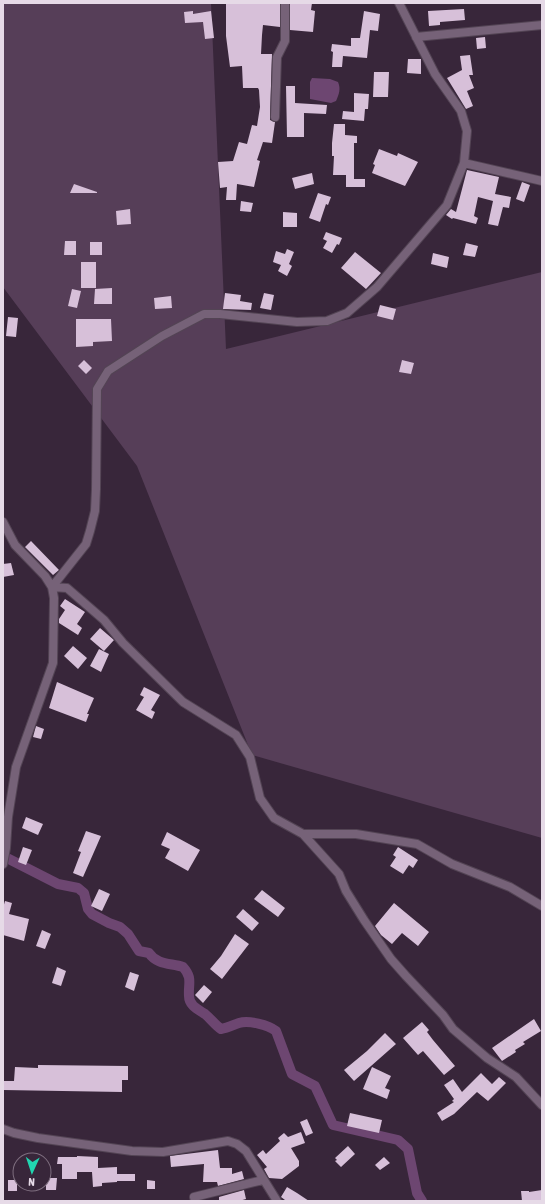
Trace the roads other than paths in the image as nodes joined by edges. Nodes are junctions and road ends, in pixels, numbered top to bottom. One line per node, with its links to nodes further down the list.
1 (285, 3): 5 (street)
2 (399, 3): 4 (street)
3 (542, 25): 4 (street)
4 (416, 37): 6 (street)
5 (275, 117)
6 (464, 163): 7 (street); 9 (street)
7 (542, 181)
8 (3, 522): 9 (street)
9 (52, 587): 10 (street); 11 (street)
10 (303, 834): 12 (street); 13 (street)
11 (3, 864)
12 (542, 906)
13 (542, 1106)
14 (3, 1129): 15 (street)
15 (263, 1180): 16 (street); 17 (street)
16 (195, 1201)
17 (278, 1201)

